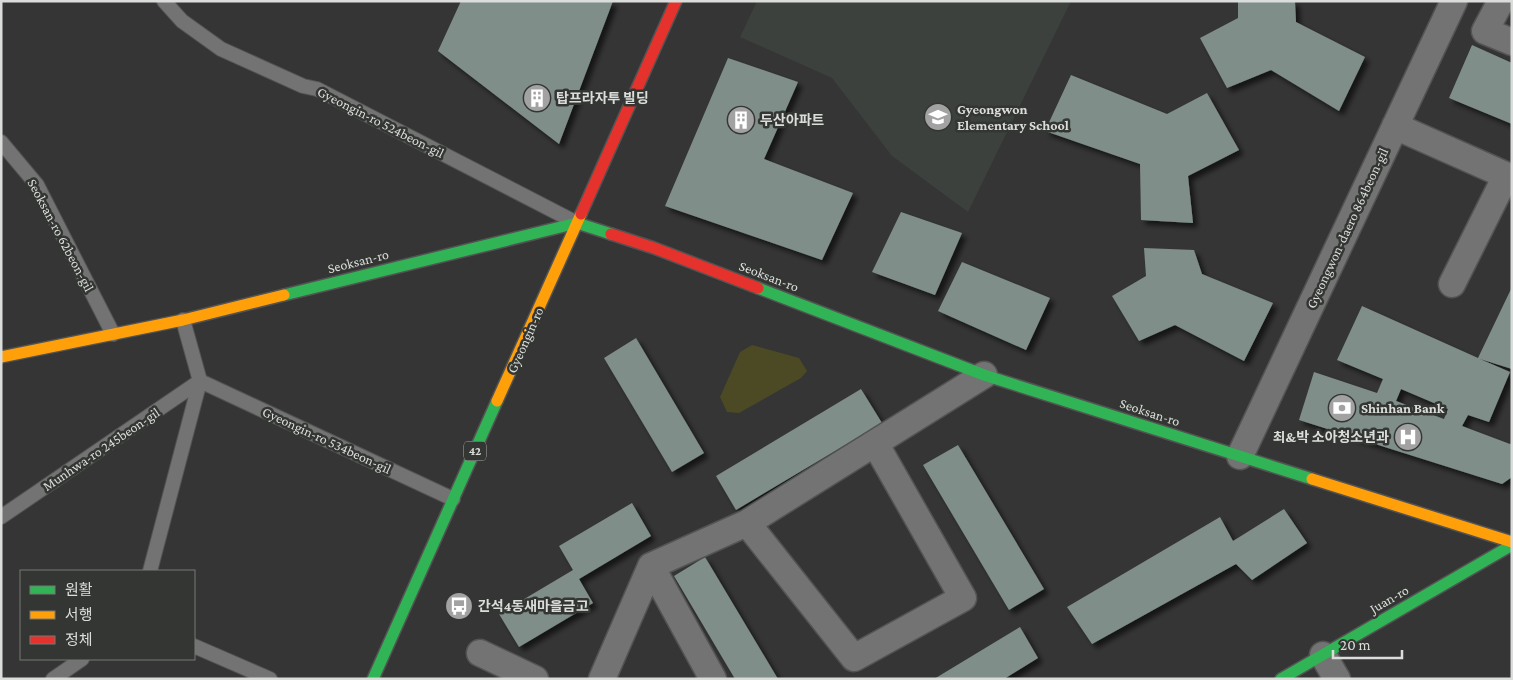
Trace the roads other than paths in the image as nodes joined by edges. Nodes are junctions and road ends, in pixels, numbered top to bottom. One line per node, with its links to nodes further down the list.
1 (164, 1): 9 (lane, Gyeongin-ro 524beon-gil)
2 (676, 1): 9 (street, Gyeongin-ro / 42)
3 (1454, 1): 6 (street, Gyeongwon-daero 864beon-gil)
4 (1501, 1): 5 (street)
5 (1512, 42)
6 (1395, 126): 8 (street); 17 (street, Gyeongwon-daero 864beon-gil)
7 (1, 142): 12 (lane, Seoksan-ro 62beon-gil)
8 (1509, 177): 10 (street)
9 (577, 223): 11 (street, Seoksan-ro); 14 (street, Seoksan-ro); 18 (street, Gyeongin-ro / 42)
10 (1452, 284)
11 (183, 320): 12 (street, Seoksan-ro); 15 (lane)
12 (113, 334): 13 (street, Seoksan-ro)
13 (1, 357)
14 (984, 375): 16 (street); 17 (street, Seoksan-ro)
15 (200, 381): 18 (lane, Gyeongin-ro 534beon-gil); 19 (lane, Munhwa-ro 245beon-gil); 23 (lane)
16 (875, 443): 20 (street); 20 (street)
17 (1240, 456): 21 (street, Seoksan-ro)
18 (453, 499): 30 (street, Gyeongin-ro / 42)
19 (1, 517)
20 (747, 523): 22 (street)
21 (1512, 543): 26 (street, Juan-ro)
22 (651, 566): 32 (street); 33 (street)
23 (150, 570)
24 (195, 646): 29 (lane)
25 (480, 654): 31 (street)
26 (1323, 654): 34 (street, Juan-ro); 35 (street)
27 (81, 660): 28 (lane)
28 (53, 679)
29 (270, 679)
30 (373, 679)
31 (535, 679)
32 (602, 679)
33 (713, 679)
34 (1281, 679)
35 (1337, 679)

